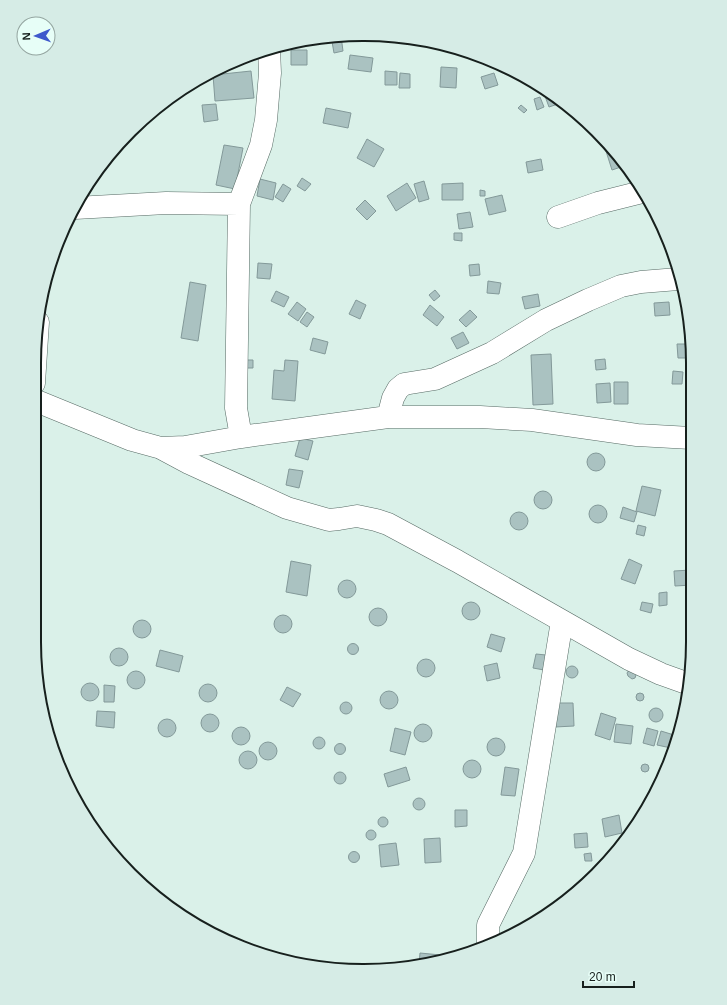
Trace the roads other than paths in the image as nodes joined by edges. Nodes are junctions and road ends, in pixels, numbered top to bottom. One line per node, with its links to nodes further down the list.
1 (269, 55): 3 (street)
2 (638, 193): 5 (street)
3 (239, 204): 4 (street); 9 (street)
4 (81, 208)
5 (558, 217)
6 (675, 279): 8 (street)
7 (41, 403): 11 (street)
8 (388, 417): 9 (street); 10 (street)
9 (241, 436): 11 (street)
10 (686, 438)
11 (161, 448): 12 (street)
12 (562, 620): 13 (street); 14 (street)
13 (683, 682)
14 (488, 939)

